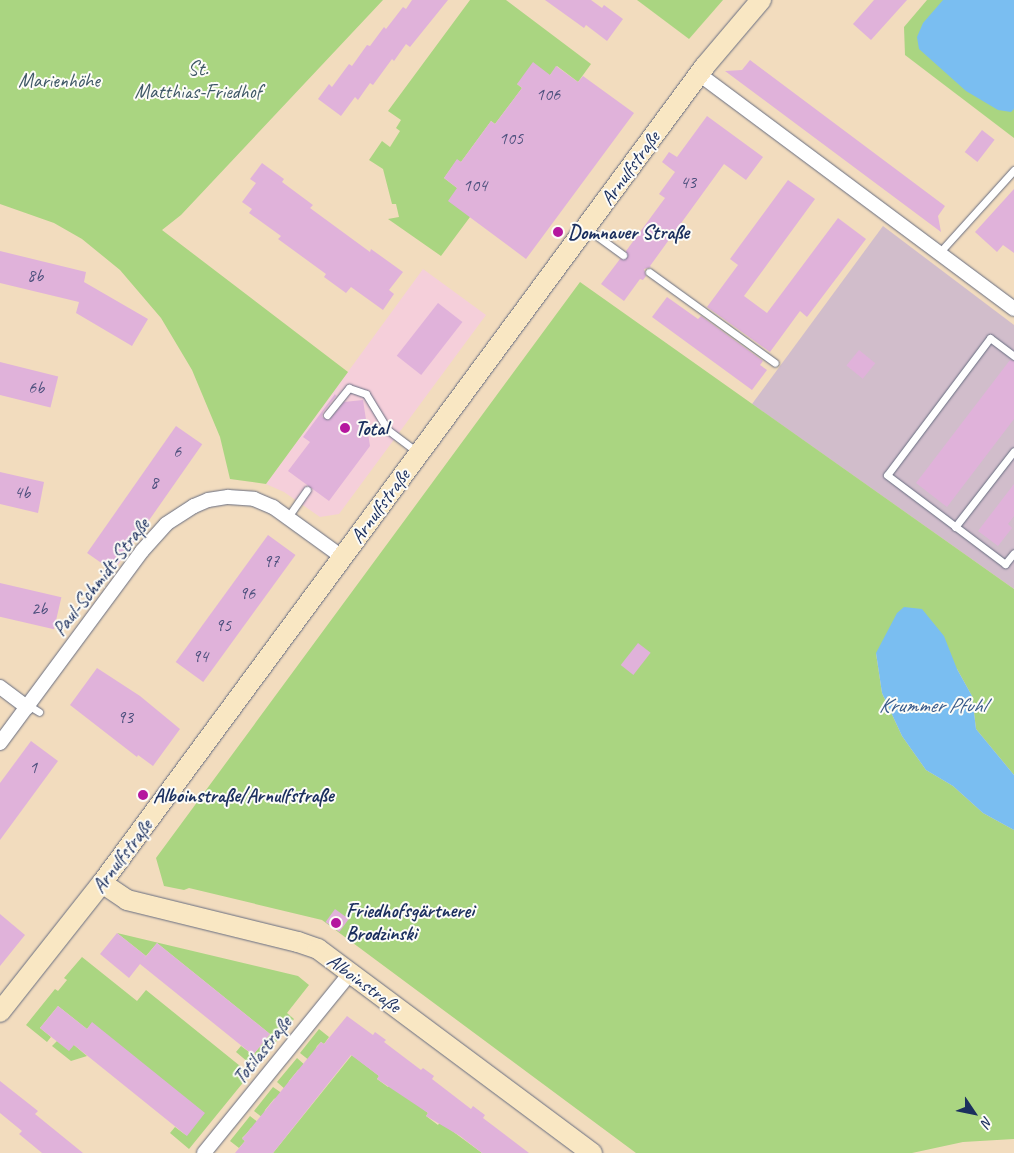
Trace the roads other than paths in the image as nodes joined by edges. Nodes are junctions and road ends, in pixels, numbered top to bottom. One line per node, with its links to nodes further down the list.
1 (761, 0): 2 (main road, Arnulfstraße)
2 (699, 74): 4 (main road, Arnulfstraße); 5 (street)
3 (1014, 170): 5 (lane)
4 (586, 228): 6 (lane); 13 (main road, Arnulfstraße)
5 (939, 253): 8 (street)
6 (623, 254)
7 (649, 272): 10 (lane)
8 (1014, 309)
9 (1014, 356): 16 (lane)
10 (775, 363)
11 (327, 415): 13 (lane)
12 (1014, 451): 16 (lane)
13 (419, 453): 18 (main road, Arnulfstraße)
14 (307, 490): 15 (lane)
15 (288, 517): 18 (street, Paul-Schmidt-Straße); 20 (street, Paul-Schmidt-Straße)
16 (955, 527): 17 (lane)
17 (1014, 553)
18 (342, 557): 22 (main road, Arnulfstraße)
19 (0, 687): 20 (street)
20 (31, 708): 21 (street, Paul-Schmidt-Straße)
21 (0, 743)
22 (102, 883): 23 (main road, Alboinstraße); 24 (main road, Arnulfstraße)
23 (351, 972): 25 (street, Totilastraße); 26 (main road, Alboinstraße)
24 (0, 1012)
25 (204, 1153)
26 (592, 1153)

